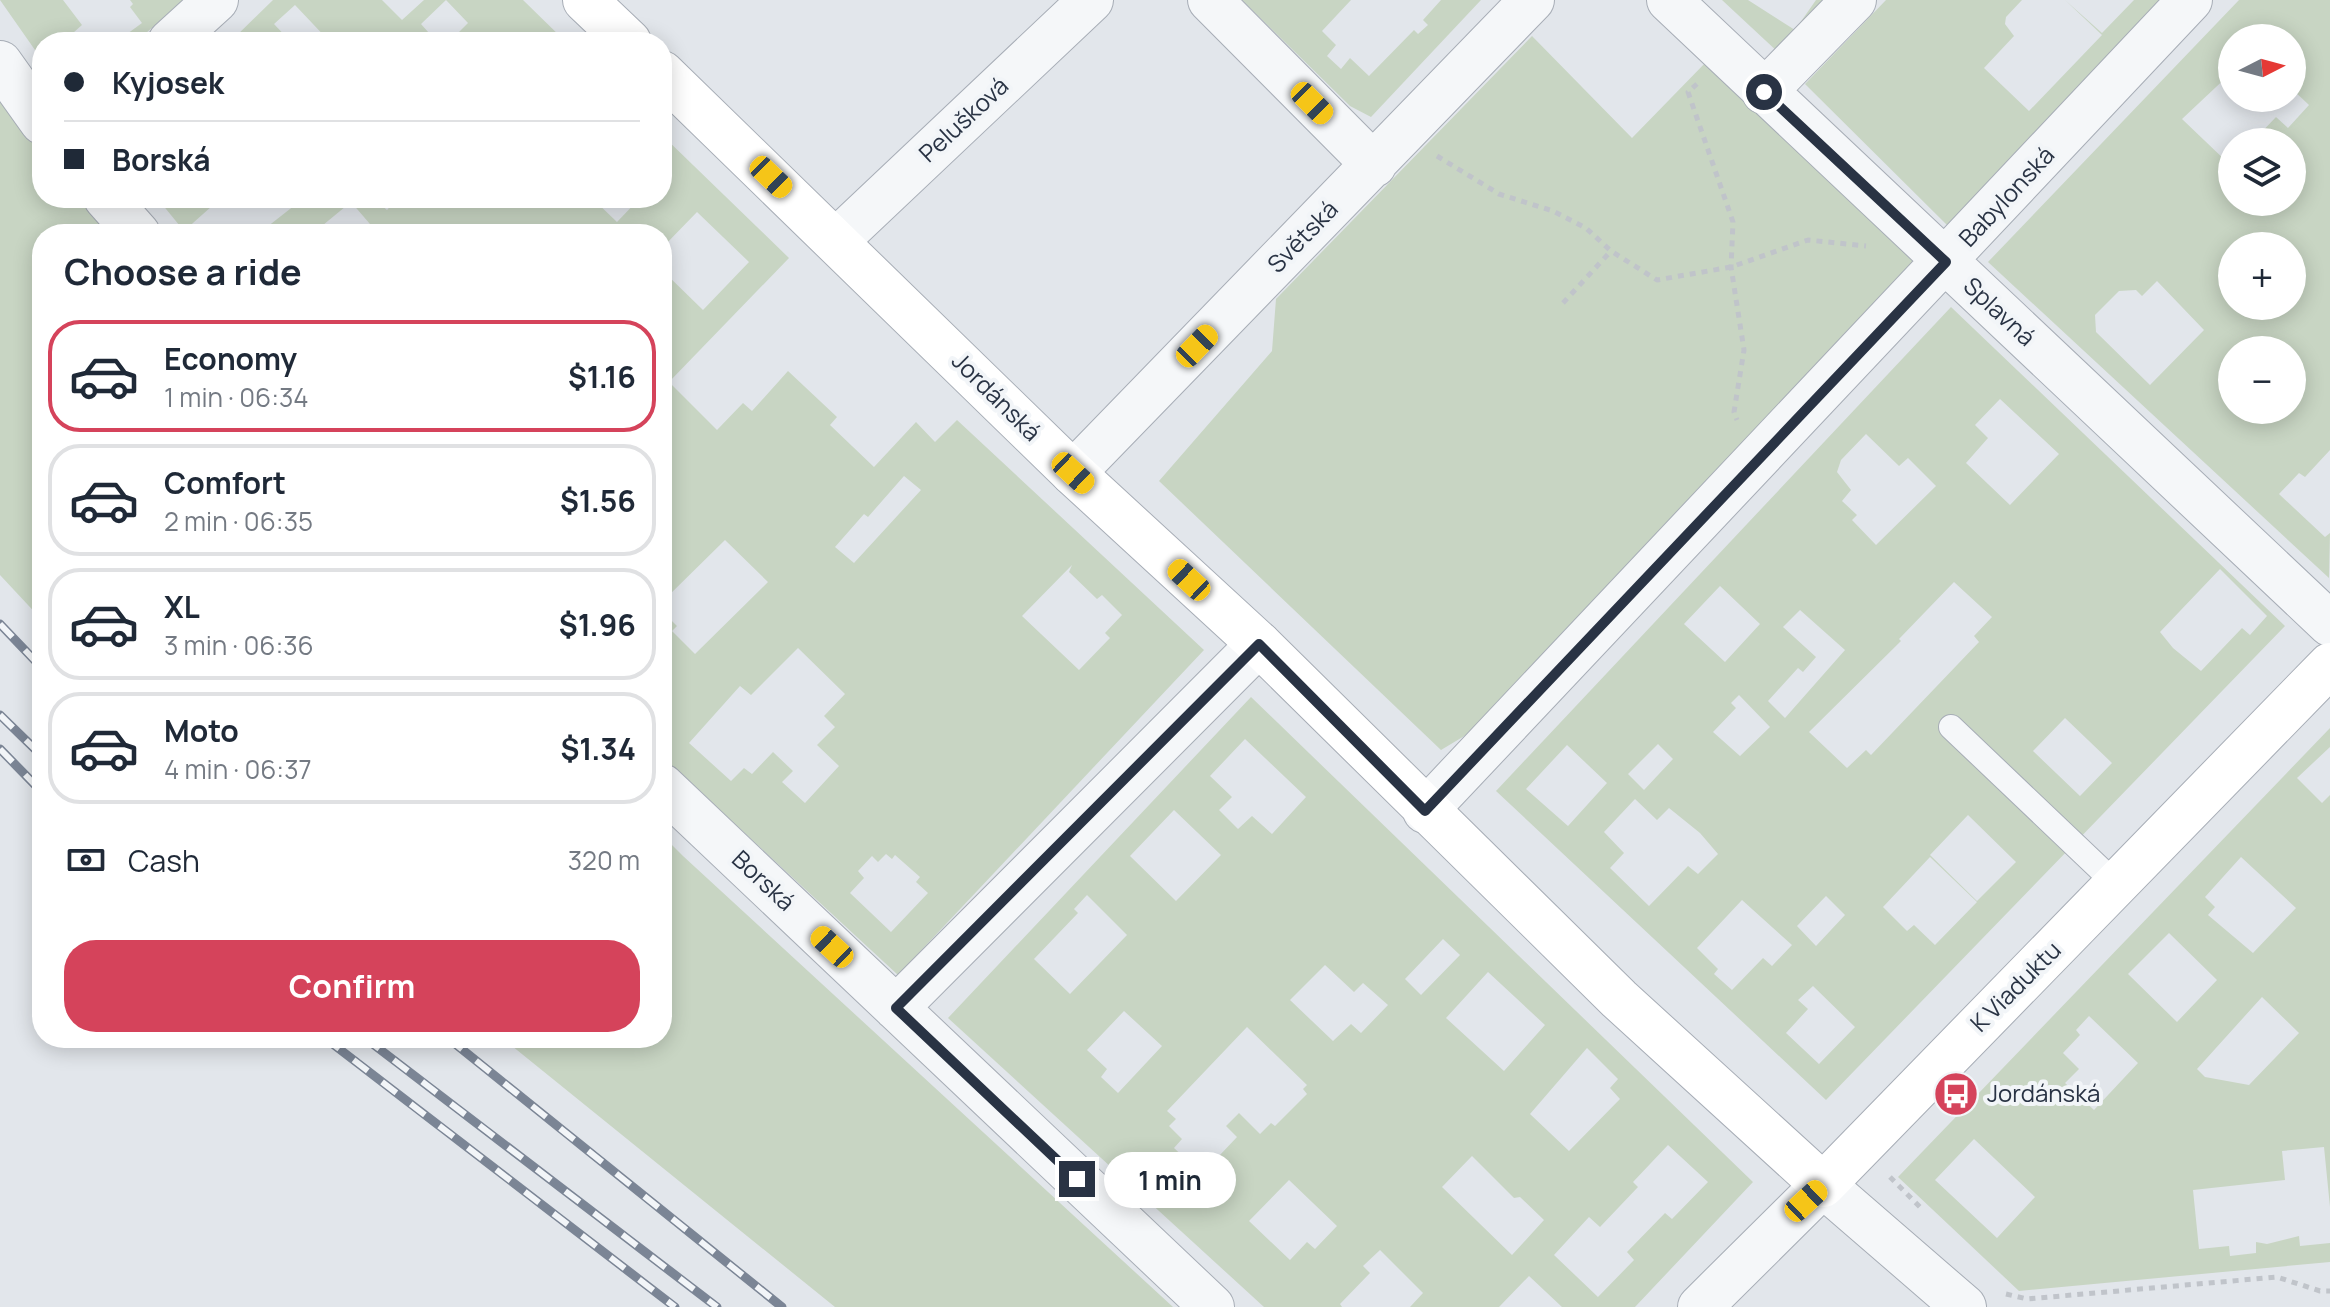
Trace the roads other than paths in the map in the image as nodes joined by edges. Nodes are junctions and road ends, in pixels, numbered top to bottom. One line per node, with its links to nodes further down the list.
1 (216, 0): 9 (street)
2 (585, 0): 10 (street)
3 (1091, 0): 18 (street, Pelušková)
4 (1210, 0): 15 (street)
5 (1532, 0): 15 (street, Světská)
6 (1669, 0): 13 (street, Splavná)
7 (1854, 0): 13 (street)
8 (2190, 0): 19 (street, Babylonská)
9 (181, 32)
10 (619, 32)
11 (0, 63): 14 (street)
12 (672, 83): 18 (street, Jordánská)
13 (1764, 92): 19 (street, Splavná)
14 (32, 108)
15 (1374, 165): 20 (street, Světská)
16 (115, 208): 17 (street)
17 (129, 224)
18 (837, 240): 20 (street, Jordánská)
19 (1946, 262): 21 (street, Splavná); 26 (street, Babylonská)
20 (1073, 473): 22 (street, Jordánská)
21 (2330, 624)
22 (1259, 644): 26 (street, Jordánská); 28 (street)
23 (2330, 665): 27 (street, K Viaduktu)
24 (1951, 727): 27 (lane)
25 (672, 795): 28 (street, Borská)
26 (1425, 811): 29 (street, Jordánská)
27 (2117, 885): 29 (street, K Viaduktu)
28 (896, 1008): 31 (street, Borská)
29 (1823, 1185): 30 (street, Jordánská); 32 (street, K Viaduktu)
30 (1981, 1297)
31 (1212, 1307)
32 (1700, 1307)

